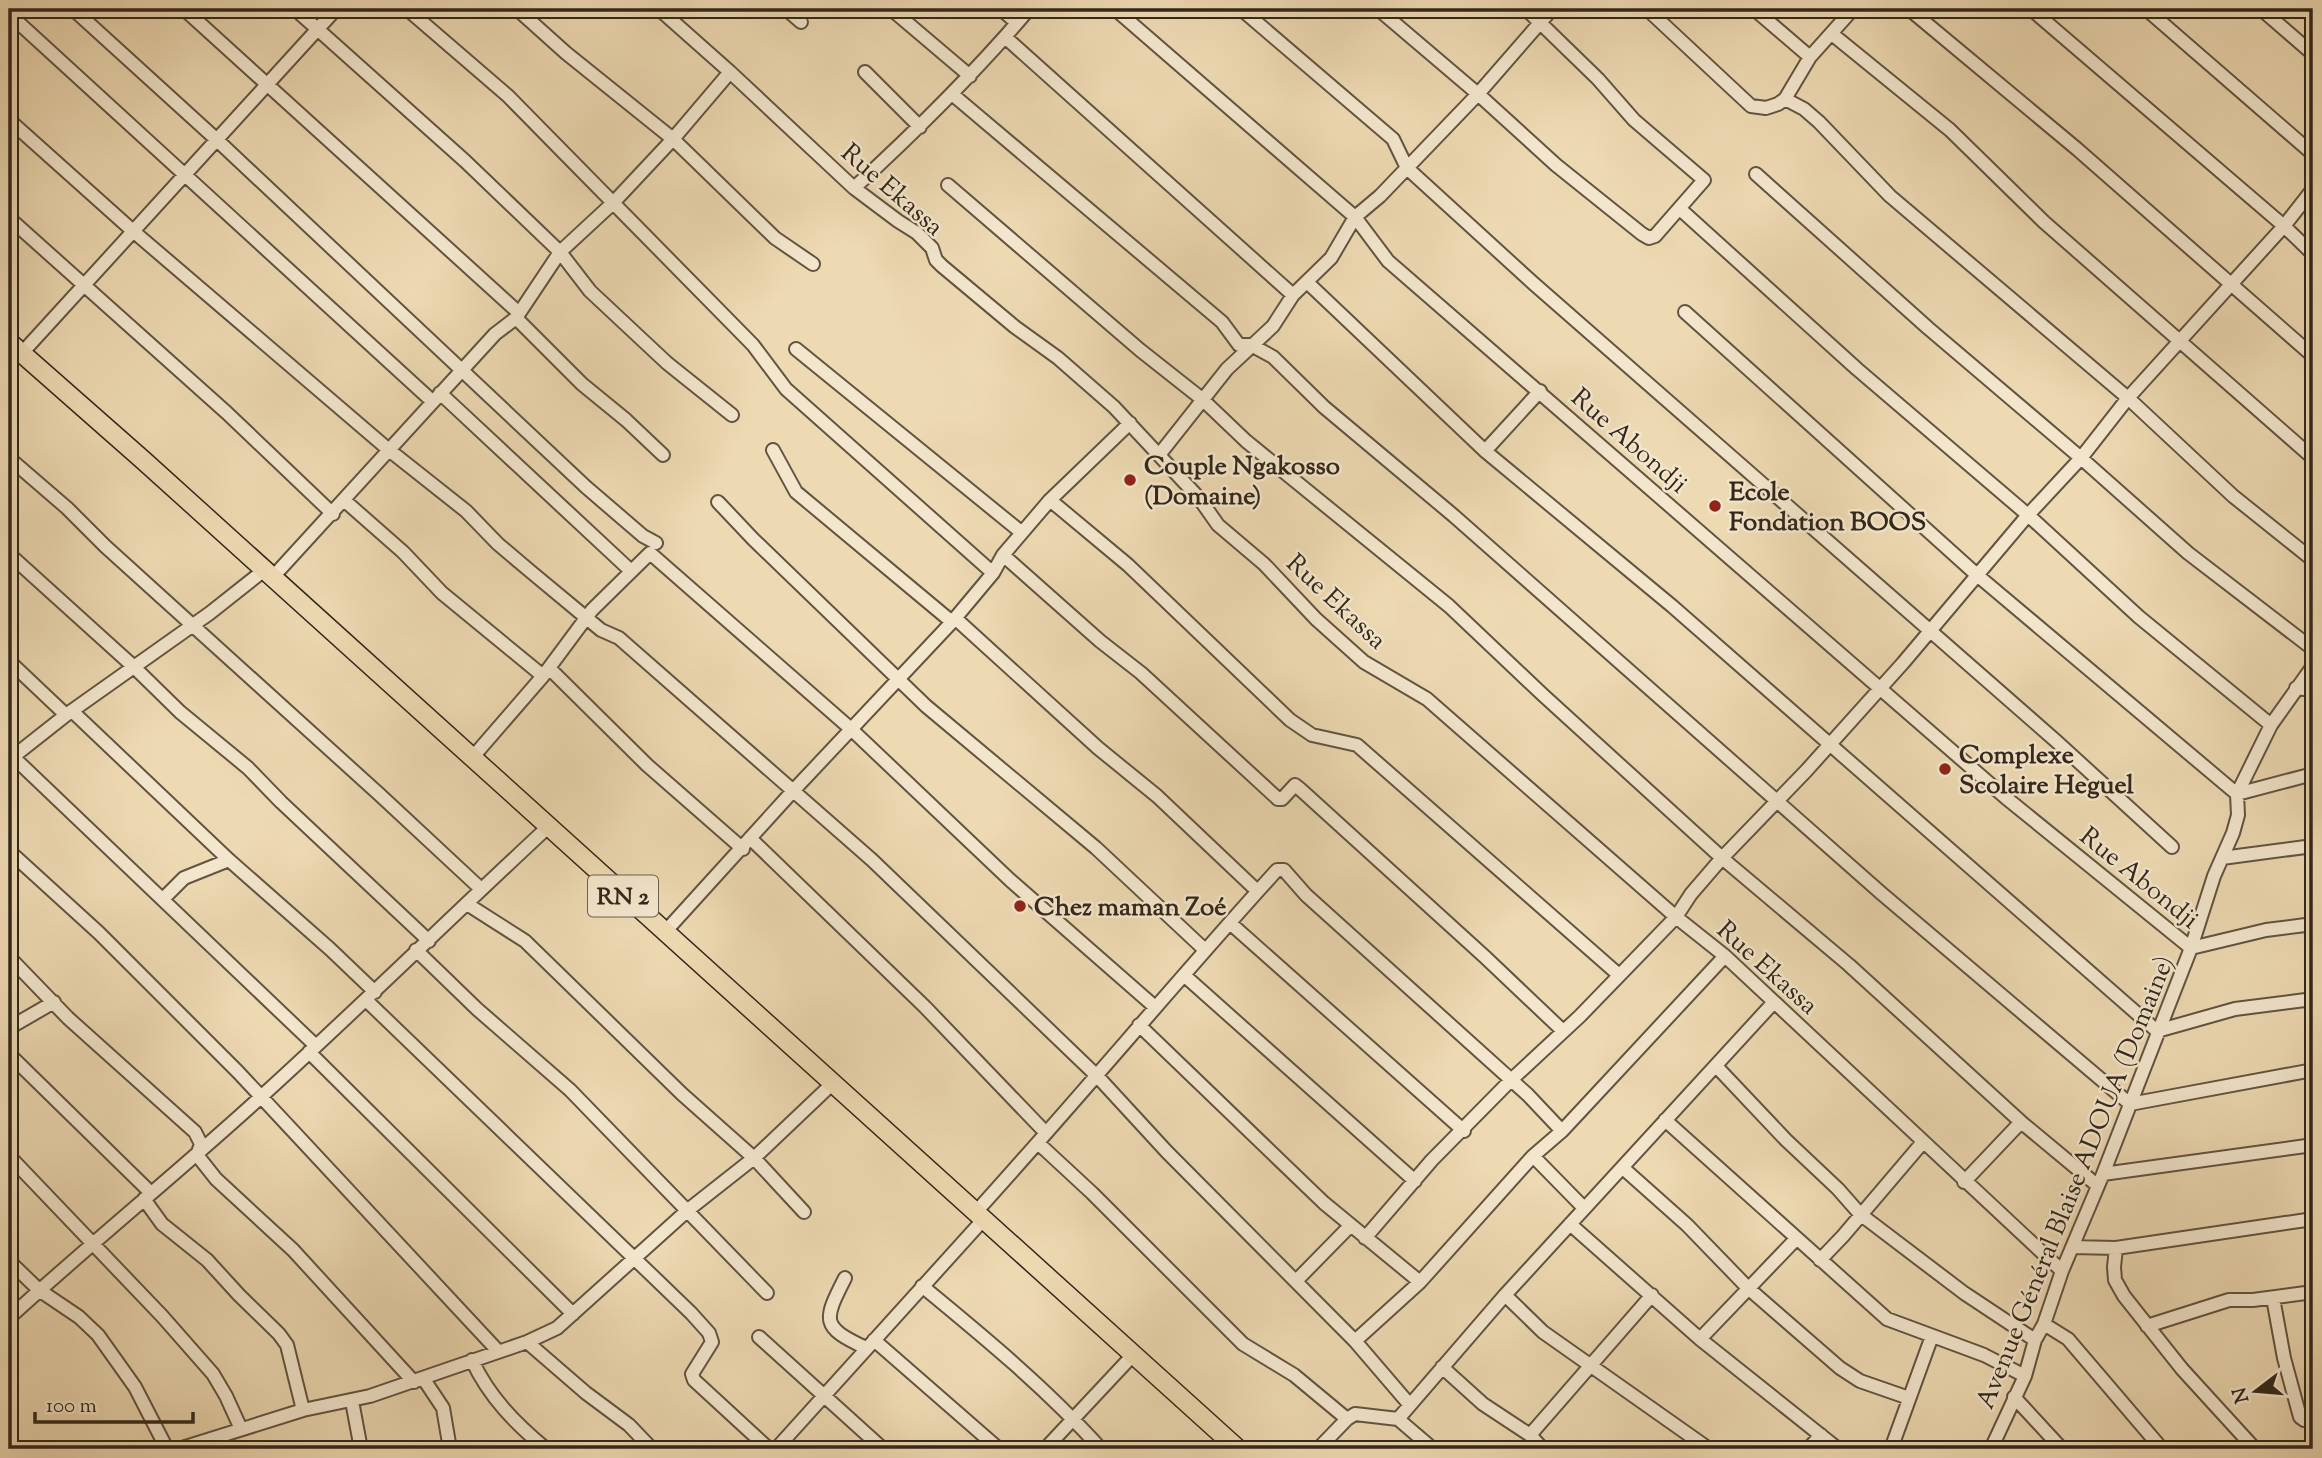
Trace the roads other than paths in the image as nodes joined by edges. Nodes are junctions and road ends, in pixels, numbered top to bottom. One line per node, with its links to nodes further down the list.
1 (73, 9): 42 (street)
2 (184, 9): 36 (street)
3 (295, 9): 28 (street)
4 (337, 9): 28 (street)
5 (407, 9): 51 (street)
6 (517, 9): 43 (street)
7 (659, 9): 33 (street, Rue Ekassa)
8 (786, 9): 25 (street)
9 (891, 9): 35 (street)
10 (1001, 9): 27 (street)
11 (1029, 9): 27 (street)
12 (1115, 9): 53 (street, Rue Abondji)
13 (1241, 9): 45 (street)
14 (1378, 9): 38 (street)
15 (1526, 9): 26 (street)
16 (1552, 9): 26 (street)
17 (1647, 9): 39 (street)
18 (1754, 9): 32 (street)
19 (1853, 9): 29 (street)
20 (1909, 9): 61 (street)
21 (2031, 9): 55 (street)
22 (2146, 9): 44 (street)
23 (2261, 9): 31 (street)
24 (9, 15): 46 (street)
25 (801, 22)
26 (1540, 22): 38 (street); 52 (street)
27 (1017, 23): 30 (street)
28 (318, 29): 36 (street); 57 (street)
29 (1832, 34): 32 (street); 66 (street)
30 (1005, 37): 35 (street); 63 (street)
31 (2313, 54)
32 (1810, 57): 39 (street)
33 (730, 72): 43 (street); 49 (street, Rue Ekassa)
34 (865, 72): 41 (street)
35 (970, 76): 37 (street)
36 (268, 83): 42 (street); 65 (street)
37 (952, 94): 41 (street); 67 (street)
38 (1478, 94): 45 (street); 52 (street)
39 (1785, 99): 74 (street)
40 (9, 120): 56 (street)
41 (920, 127): 49 (street)
42 (217, 139): 46 (street); 71 (street)
43 (673, 139): 51 (street); 59 (street)
44 (2313, 154)
45 (1406, 168): 53 (street); 103 (street)
46 (185, 174): 56 (street); 73 (street)
47 (1756, 174): 84 (street)
48 (948, 185): 75 (street)
49 (854, 188): 77 (street, Rue Ekassa)
50 (2313, 188): 55 (street)
51 (613, 203): 57 (street); 97 (street)
52 (1680, 209): 90 (street)
53 (1355, 217): 60 (street); 72 (street, Rue Abondji)
54 (9, 218): 62 (street)
55 (2284, 226): 58 (street); 61 (street)
56 (133, 231): 62 (street); 78 (street)
57 (560, 252): 65 (street); 76 (street)
58 (2313, 254)
59 (813, 264)
60 (1308, 283): 63 (street); 80 (street)
61 (2232, 283): 66 (street); 70 (street)
62 (83, 286): 68 (street); 89 (street)
63 (1293, 295): 67 (street)
64 (1685, 312): 99 (street)
65 (518, 316): 71 (street); 81 (street)
66 (2180, 343): 74 (street); 85 (street)
67 (1251, 345): 75 (street); 122 (street)
68 (15, 348): 98 (highway, RN 2)
69 (796, 349): 91 (street)
70 (2313, 356)
71 (462, 372): 73 (street); 92 (street)
72 (1540, 391): 80 (street); 110 (street, Rue Abondji)
73 (436, 397): 78 (street); 96 (street)
74 (2128, 398): 84 (street); 95 (street)
75 (1202, 399): 82 (street); 128 (street)
76 (732, 415)
77 (1130, 423): 82 (street, Rue Ekassa); 86 (street)
78 (388, 450): 87 (street); 100 (street)
79 (773, 450): 101 (street)
80 (1485, 452): 116 (street)
81 (663, 455)
82 (1158, 455): 135 (street, Rue Ekassa)
83 (9, 458): 102 (street)
84 (2081, 458): 90 (street); 104 (street)
85 (2313, 458)
86 (1050, 500): 91 (street); 145 (street)
87 (345, 501): 89 (street); 108 (street)
88 (718, 502): 109 (street)
89 (333, 514): 98 (street)
90 (2028, 515): 99 (street); 114 (street)
91 (1021, 532): 94 (street)
92 (656, 543)
93 (9, 554): 107 (street)
94 (1003, 555): 97 (street); 154 (street)
95 (2313, 560)
96 (631, 570): 100 (street); 115 (street)
97 (993, 573): 101 (street)
98 (267, 575): 102 (street); 118 (highway, RN 2)
99 (1977, 575): 103 (street); 121 (street)
100 (588, 618): 108 (street); 120 (street)
101 (954, 620): 109 (street); 132 (street)
102 (194, 625): 107 (street); 131 (street)
103 (1929, 631): 110 (street); 125 (street)
104 (2313, 649)
105 (9, 661): 113 (street)
106 (2313, 666): 111 (street, Avenue Général Blaise ADOUA (Domaine))
107 (134, 667): 113 (street); 139 (street)
108 (546, 672): 118 (street); 124 (street)
109 (899, 680): 115 (street); 142 (street)
110 (1880, 687): 116 (street); 140 (street, Rue Abondji)
111 (2296, 688): 112 (street); 114 (street, Avenue Général Blaise ADOUA (Domaine))
112 (2313, 690)
113 (69, 713): 117 (street); 130 (street)
114 (2271, 725): 121 (street, Avenue Général Blaise ADOUA (Domaine))
115 (850, 729): 120 (street); 151 (street)
116 (1828, 744): 122 (street); 155 (street)
117 (10, 757): 133 (street)
118 (472, 758): 123 (highway, RN 2)
119 (2313, 774): 121 (street)
120 (792, 792): 124 (street); 160 (street)
121 (2237, 794): 129 (street, Avenue Général Blaise ADOUA (Domaine))
122 (1775, 800): 128 (street); 164 (street)
123 (548, 827): 131 (street); 138 (highway, RN 2)
124 (746, 844): 138 (street); 169 (street)
125 (2172, 846)
126 (2313, 846): 129 (street)
127 (9, 851): 163 (street)
128 (1722, 858): 135 (street); 166 (street)
129 (2222, 858): 140 (street, Avenue Général Blaise ADOUA (Domaine))
130 (229, 860): 133 (street); 147 (street)
131 (481, 890): 134 (street)
132 (1258, 891): 136 (street); 161 (street)
133 (163, 899): 156 (street)
134 (467, 904): 139 (street); 175 (street)
135 (1676, 917): 143 (street, Rue Ekassa); 145 (street)
136 (1230, 923): 142 (street); 167 (street)
137 (2313, 924): 140 (street)
138 (664, 933): 162 (highway, RN 2)
139 (429, 941): 141 (street)
140 (2191, 948): 155 (street, Avenue Général Blaise ADOUA (Domaine))
141 (416, 950): 147 (street); 182 (street)
142 (1205, 950): 146 (street)
143 (1725, 956): 150 (street, Rue Ekassa); 168 (street)
144 (9, 957): 149 (street)
145 (1619, 975): 154 (street)
146 (1185, 976): 151 (street); 178 (street)
147 (371, 996): 156 (street); 194 (street)
148 (2313, 999): 155 (street)
149 (54, 1002): 153 (street); 172 (street)
150 (1774, 1002): 158 (street); 170 (street, Rue Ekassa)
151 (1155, 1007): 152 (street)
152 (1139, 1025): 160 (street); 188 (street)
153 (9, 1028)
154 (1563, 1031): 161 (street)
155 (2157, 1031): 164 (street, Avenue Général Blaise ADOUA (Domaine))
156 (313, 1049): 163 (street); 209 (street)
157 (9, 1054): 180 (street)
158 (1716, 1066): 165 (street); 184 (street)
159 (2313, 1070): 164 (street)
160 (1098, 1077): 169 (street); 199 (street)
161 (1510, 1081): 167 (street); 168 (street)
162 (832, 1084): 175 (street); 185 (highway, RN 2)
163 (261, 1097): 172 (street); 220 (street)
164 (2130, 1104): 177 (street, Avenue Général Blaise ADOUA (Domaine))
165 (1665, 1120): 176 (street); 190 (street)
166 (2021, 1122): 177 (street); 179 (street)
167 (1464, 1130): 178 (street)
168 (1562, 1130): 174 (street)
169 (1042, 1138): 185 (street); 234 (street)
170 (1923, 1142): 179 (street, Rue Ekassa); 184 (street)
171 (2313, 1145): 177 (street)
172 (201, 1149): 180 (street); 226 (street)
173 (9, 1156): 191 (street)
174 (1534, 1156): 181 (street); 200 (street)
175 (754, 1158): 182 (street); 183 (street)
176 (1623, 1168): 181 (street); 202 (street)
177 (2101, 1180): 192 (street, Avenue Général Blaise ADOUA (Domaine))
178 (1415, 1181): 189 (street)
179 (1964, 1182): 197 (street, Rue Ekassa)
180 (148, 1196): 191 (street); 232 (street)
181 (1584, 1208): 187 (street)
182 (688, 1210): 194 (street); 205 (street)
183 (804, 1212)
184 (1860, 1214): 195 (street); 216 (street)
185 (979, 1216): 201 (street); 221 (highway, RN 2)
186 (2313, 1219): 193 (street)
187 (1570, 1224): 206 (street); 207 (street)
188 (1350, 1226): 189 (street); 199 (street)
189 (1365, 1238): 200 (street)
190 (1796, 1239): 195 (street); 202 (street)
191 (93, 1244): 203 (street); 237 (street)
192 (2073, 1247): 193 (street); 197 (street, Avenue Général Blaise ADOUA (Domaine))
193 (2116, 1248): 212 (street)
194 (632, 1258): 209 (street); 248 (street)
195 (1820, 1260): 213 (street)
196 (9, 1261): 203 (street)
197 (2062, 1271): 211 (street, Avenue Général Blaise ADOUA (Domaine))
198 (845, 1278): 219 (street)
199 (1296, 1282): 217 (street)
200 (1420, 1282): 217 (street)
201 (922, 1286): 219 (street); 233 (street)
202 (1748, 1287): 215 (street); 229 (street)
203 (39, 1290): 210 (street); 242 (street)
204 (2313, 1292): 208 (street)
205 (767, 1293)
206 (1504, 1295): 223 (street); 224 (street)
207 (1652, 1295): 215 (street); 223 (street)
208 (2273, 1298): 212 (street); 236 (street)
209 (573, 1314): 218 (street)
210 (9, 1318)
211 (2044, 1324): 216 (street, Avenue Général Blaise ADOUA (Domaine)); 264 (street)
212 (2147, 1326): 265 (street)
213 (1932, 1336): 225 (street); 229 (street)
214 (759, 1337): 227 (street)
215 (1700, 1339): 239 (street)
216 (2035, 1340): 225 (street, Avenue Général Blaise ADOUA (Domaine))
217 (1355, 1341): 231 (street)
218 (527, 1342): 220 (street); 247 (street)
219 (870, 1344): 227 (street); 251 (street)
220 (498, 1351): 222 (street)
221 (1133, 1355): 233 (street); 254 (highway, RN 2)
222 (472, 1360): 226 (street); 246 (street)
223 (1590, 1365): 238 (street); 258 (street)
224 (1443, 1367): 231 (street); 238 (street)
225 (2025, 1376): 228 (street, Avenue Général Blaise ADOUA (Domaine))
226 (418, 1380): 230 (street); 245 (street)
227 (823, 1397): 249 (street); 250 (street)
228 (2014, 1397): 262 (street, Avenue Général Blaise ADOUA (Domaine)); 263 (street)
229 (1909, 1398): 261 (street)
230 (352, 1401): 232 (street); 244 (street)
231 (1409, 1404): 235 (street)
232 (303, 1410): 237 (street)
233 (1073, 1418): 252 (street); 253 (street)
234 (1347, 1419): 235 (street); 255 (street)
235 (1398, 1419): 256 (street)
236 (2313, 1419)
237 (242, 1429): 243 (street)
238 (1530, 1435): 257 (street)
239 (1821, 1435): 259 (street); 260 (street)
240 (9, 1438): 241 (street)
241 (13, 1449)
242 (167, 1449)
243 (179, 1449)
244 (360, 1449)
245 (450, 1449)
246 (546, 1449)
247 (652, 1449)
248 (769, 1449)
249 (776, 1449)
250 (883, 1449)
251 (999, 1449)
252 (1045, 1449)
253 (1101, 1449)
254 (1238, 1449)
255 (1318, 1449)
256 (1433, 1449)
257 (1543, 1449)
258 (1709, 1449)
259 (1808, 1449)
260 (1839, 1449)
261 (1891, 1449)
262 (1991, 1449)
263 (2062, 1449)
264 (2162, 1449)
265 (2255, 1449)

